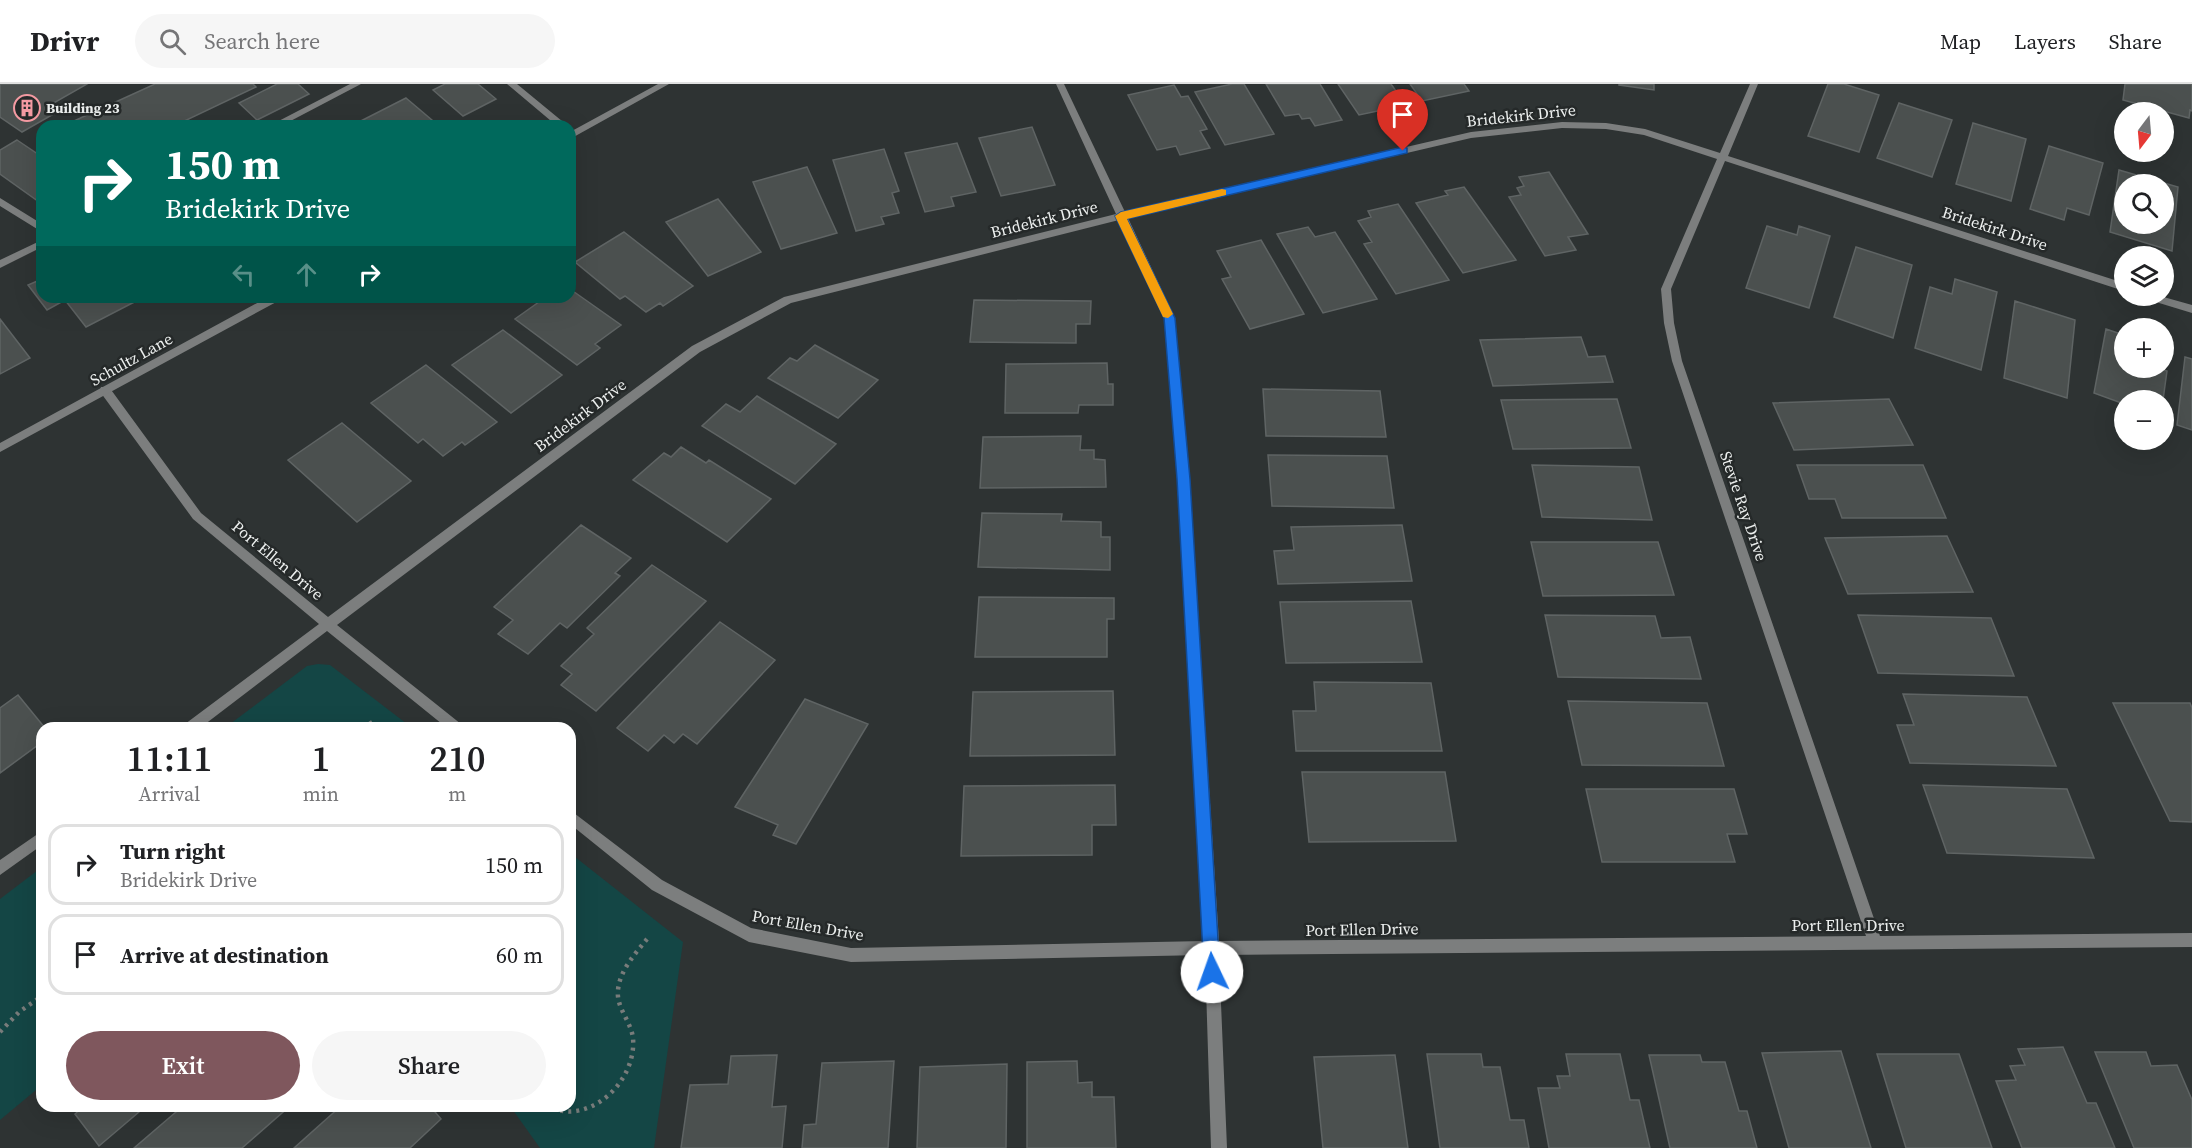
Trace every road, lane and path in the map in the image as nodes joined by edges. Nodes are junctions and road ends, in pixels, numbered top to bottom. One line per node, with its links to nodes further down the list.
1 (357, 84): 6 (street)
2 (511, 84): 7 (street)
3 (665, 84): 8 (street)
4 (1060, 84): 11 (street)
5 (1754, 84): 9 (street, Stevie Ray Drive)
6 (286, 120)
7 (555, 120)
8 (576, 131)
9 (1722, 156): 11 (street, Bridekirk Drive); 15 (street, Bridekirk Drive); 29 (street, Stevie Ray Drive)
10 (0, 201): 12 (street)
11 (1121, 216): 21 (street, Bridekirk Drive); 30 (street)
12 (36, 225)
13 (36, 246): 14 (street)
14 (0, 264)
15 (2114, 284)
16 (265, 303): 19 (street, Schultz Lane)
17 (2174, 303): 18 (street)
18 (2192, 309)
19 (105, 390): 20 (street, Schultz Lane); 21 (street, Port Ellen Drive)
20 (0, 448)
21 (327, 624): 22 (street, Bridekirk Drive); 23 (street, Port Ellen Drive)
22 (197, 722)
23 (450, 722)
24 (576, 821): 30 (street, Port Ellen Drive)
25 (36, 841): 26 (street)
26 (0, 868)
27 (647, 939): 33 (path)
28 (2192, 940): 29 (street, Port Ellen Drive)
29 (1875, 942): 30 (street, Port Ellen Drive)
30 (1212, 948): 34 (street)
31 (36, 1000): 32 (path)
32 (0, 1032)
33 (576, 1112)
34 (1219, 1148)

